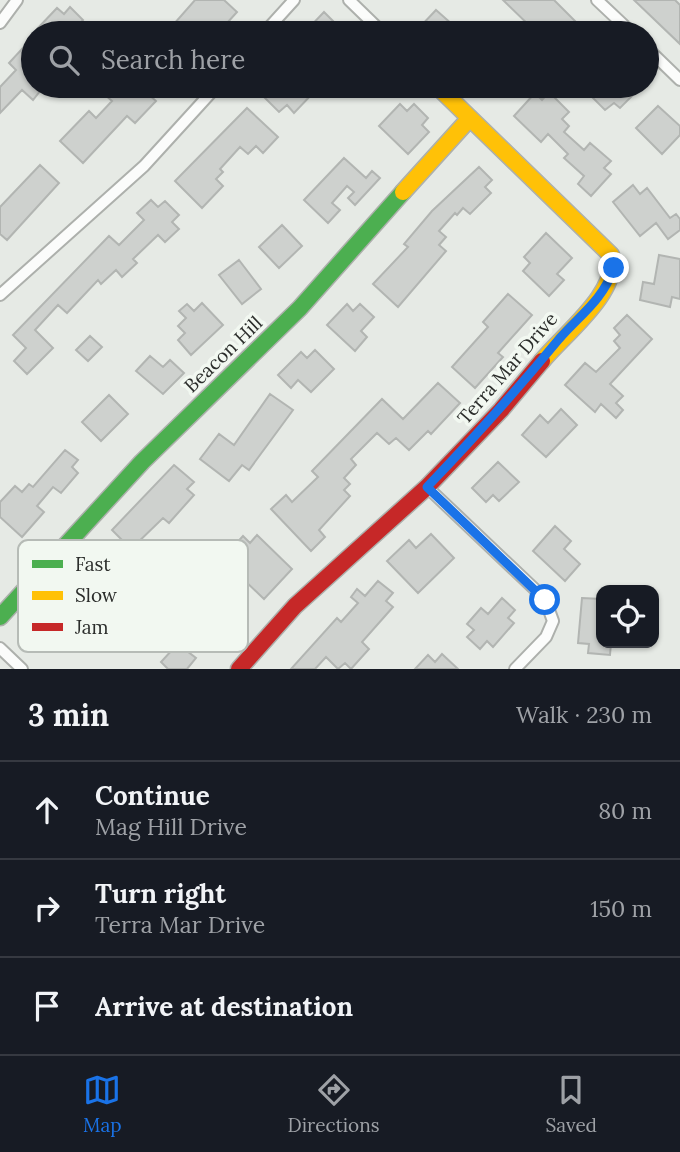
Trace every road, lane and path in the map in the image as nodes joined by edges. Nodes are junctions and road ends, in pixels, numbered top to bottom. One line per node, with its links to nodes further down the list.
1 (17, 0): 8 (street)
2 (294, 0): 5 (street)
3 (349, 0): 6 (street)
4 (597, 0): 7 (street)
5 (275, 21)
6 (371, 21)
7 (619, 21)
8 (0, 23)
9 (659, 59): 10 (street)
10 (680, 79)
11 (206, 98): 14 (street)
12 (449, 98): 13 (street, Terra Mar Drive)
13 (470, 118): 15 (street, Terra Mar Drive); 16 (street, Beacon Hill)
14 (0, 295)
15 (427, 487): 21 (street, Terra Mar Drive); 22 (street)
16 (71, 540)
17 (18, 597): 18 (street, Beacon Hill)
18 (0, 617)
19 (0, 648): 20 (street)
20 (22, 669)
21 (239, 669)
22 (515, 669)

